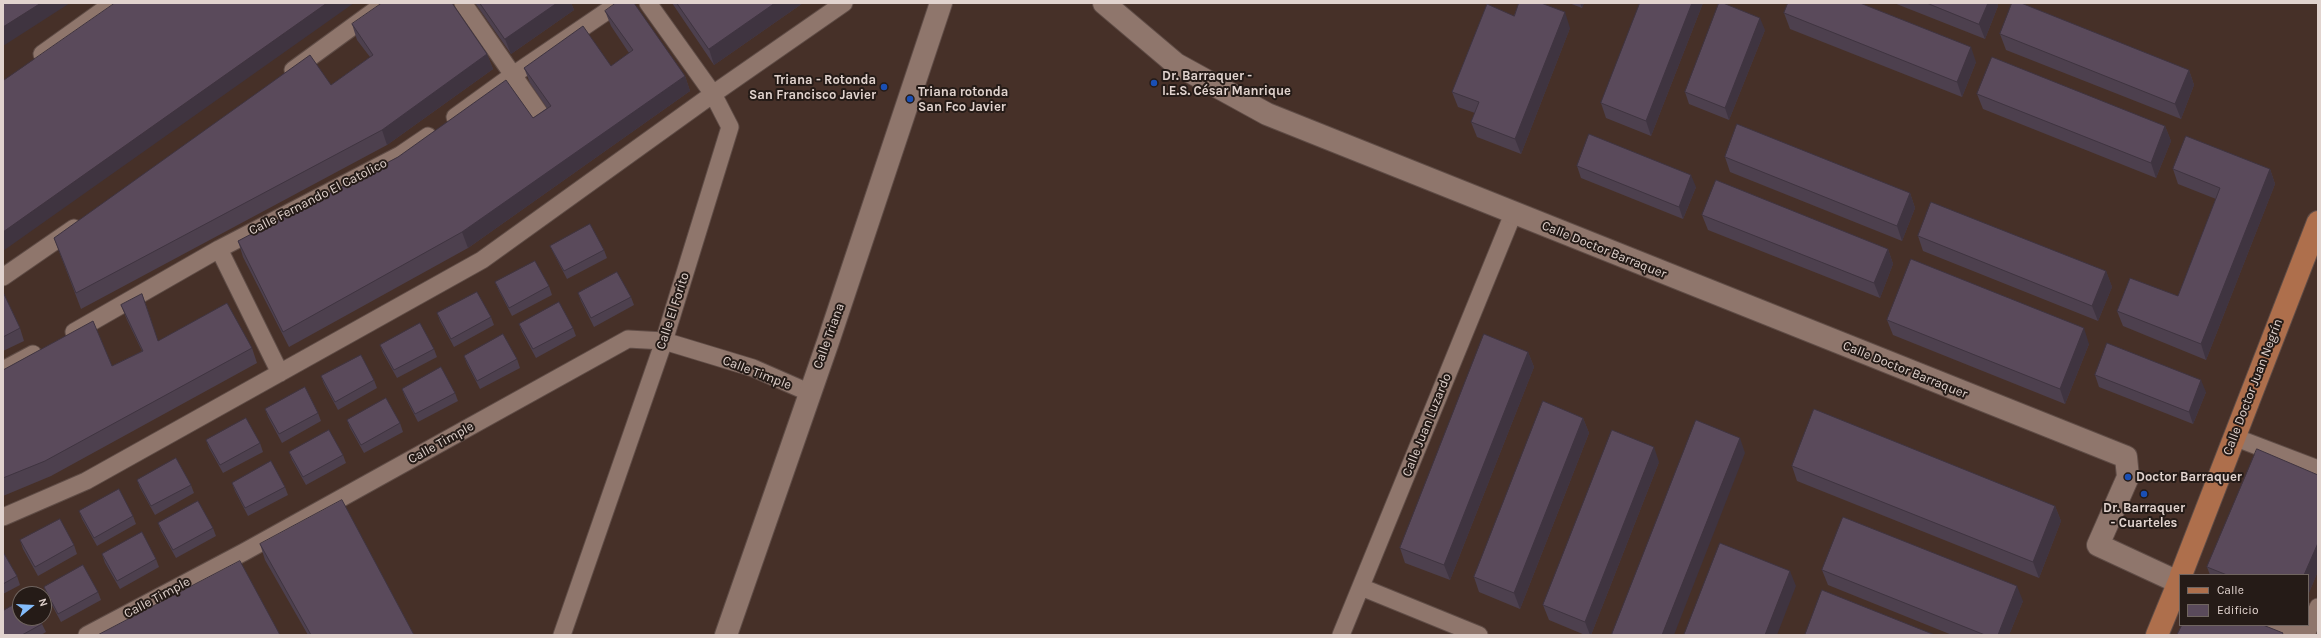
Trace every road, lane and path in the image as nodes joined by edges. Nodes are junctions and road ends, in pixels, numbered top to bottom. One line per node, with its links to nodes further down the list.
1 (113, 3): 11 (street)
2 (385, 3): 13 (street)
3 (463, 3): 12 (street)
4 (619, 3): 12 (street, Calle Fernando El Catolico)
5 (648, 3): 14 (street, Calle El Forito)
6 (844, 3): 14 (street)
7 (941, 3): 10 (street, Calle Triana)
8 (947, 3): 10 (street, Calle Triana)
9 (1104, 3): 16 (street, Calle Doctor Barraquer)
10 (931, 36): 24 (street, Calle Triana)
11 (29, 64)
12 (513, 75): 15 (street); 19 (street, Calle Fernando El Catolico)
13 (277, 81)
14 (713, 94): 21 (street, Calle El Forito); 23 (street)
15 (547, 124)
16 (1513, 214): 29 (street, Calle Doctor Barraquer); 31 (street, Calle Juan Luzardo)
17 (86, 219): 20 (street)
18 (2318, 222): 25 (main road, Calle Doctor Juan Negrín)
19 (219, 248): 22 (street, Calle Fernando El Catolico); 23 (street)
20 (3, 277)
21 (664, 341): 24 (street, Calle Timple); 34 (street, Calle Timple); 35 (street, Calle El Forito)
22 (3, 370)
23 (280, 373): 27 (street)
24 (808, 392): 36 (street, Calle Triana)
25 (2234, 437): 26 (street); 28 (main road, Calle Doctor Juan Negrín)
26 (2318, 469)
27 (3, 517)
28 (2182, 574)
29 (2179, 580)
30 (2179, 582): 39 (main road, Calle Doctor Juan Negrín)
31 (1361, 587): 37 (street, Calle Juan Luzardo); 38 (street)
32 (2318, 607): 41 (street)
33 (2280, 626): 40 (street)
34 (87, 635)
35 (562, 635)
36 (726, 635)
37 (1341, 635)
38 (1479, 635)
39 (2157, 635)
40 (2301, 635)
41 (2306, 635)

